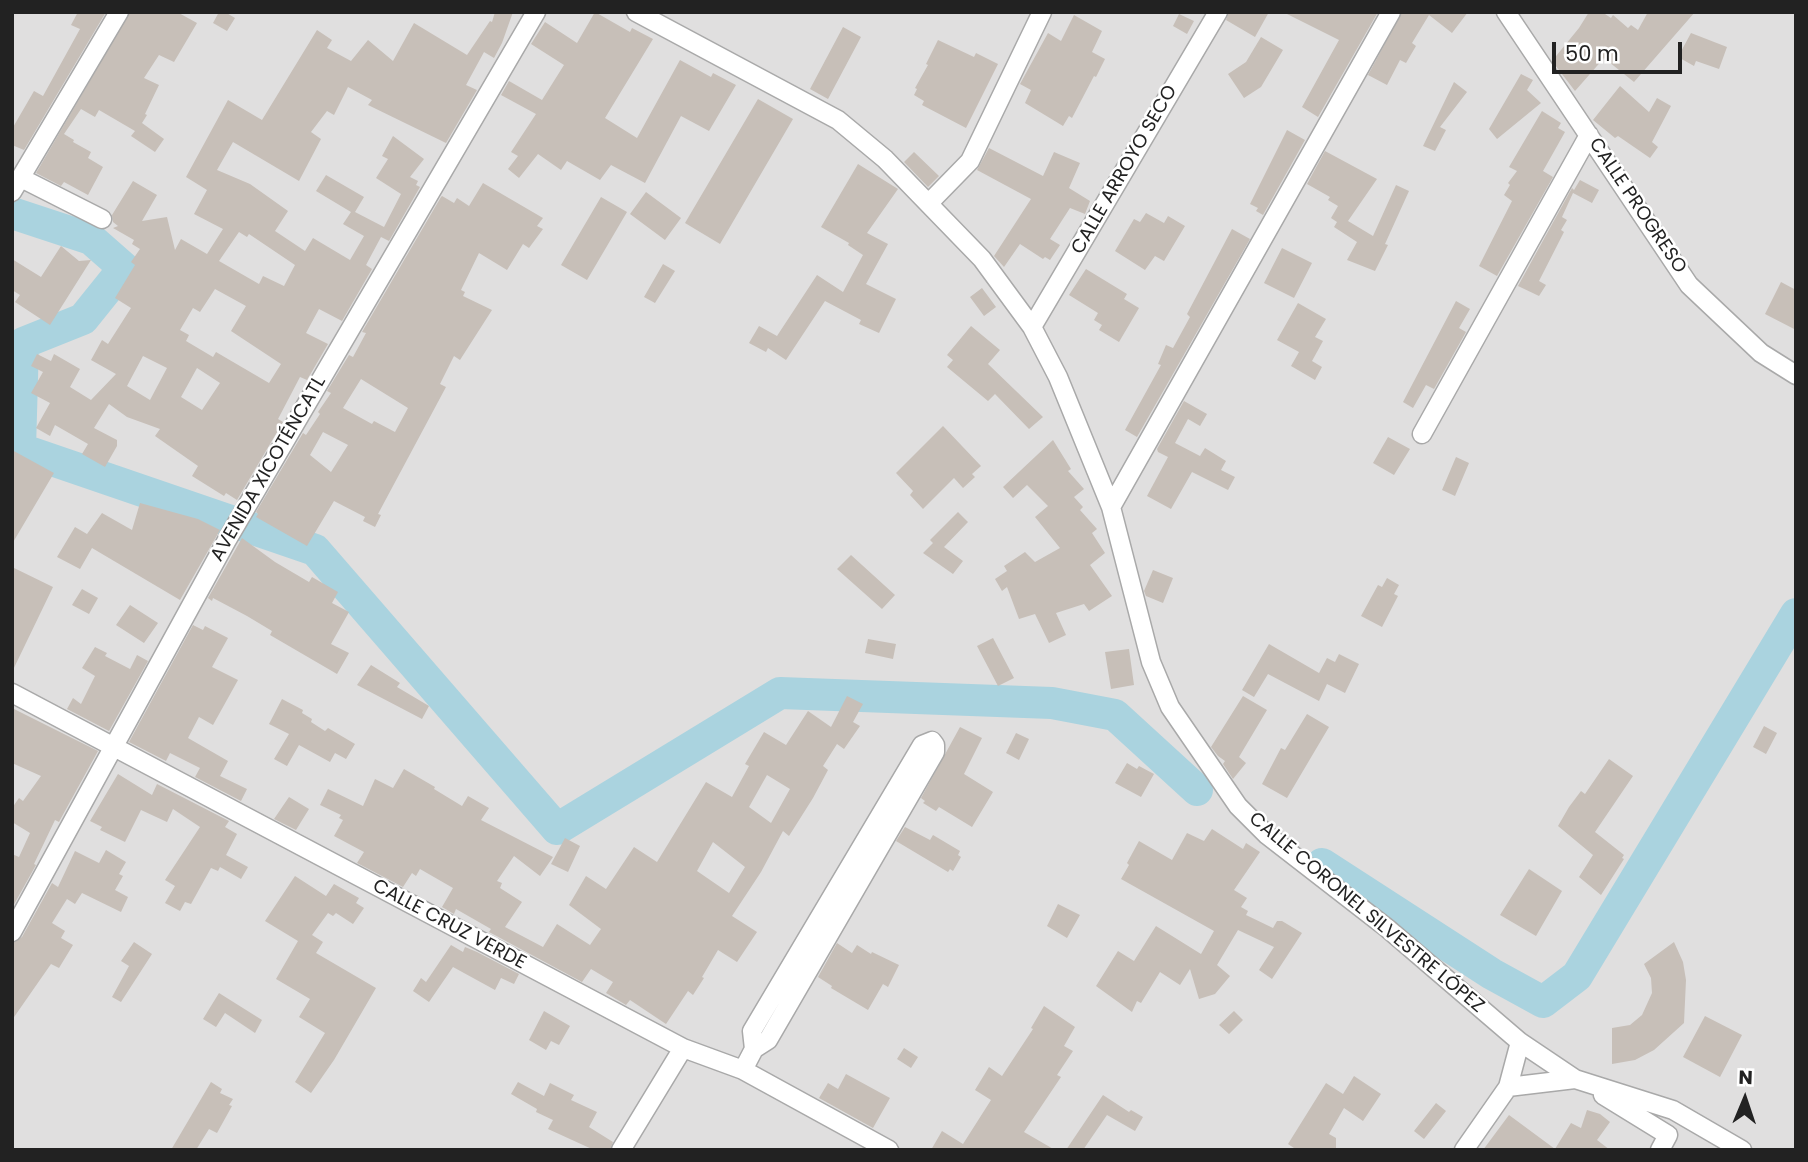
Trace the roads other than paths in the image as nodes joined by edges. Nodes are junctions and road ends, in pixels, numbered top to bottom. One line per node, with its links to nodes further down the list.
1 (119, 12): 9 (street)
2 (536, 12): 17 (street, AVENIDA XICOTÉNCATL)
3 (636, 12): 10 (street, CALLE CORONEL SILVESTRE LÓPEZ)
4 (1042, 12): 10 (street)
5 (1217, 12): 12 (street, CALLE ARROYO SECO)
6 (1391, 12): 15 (street)
7 (1513, 16): 8 (street, CALLE PROGRESO)
8 (1589, 135): 13 (street, CALLE PROGRESO); 14 (street)
9 (15, 187): 11 (street)
10 (929, 203): 12 (street, CALLE CORONEL SILVESTRE LÓPEZ)
11 (102, 219)
12 (1032, 327): 15 (street, CALLE CORONEL SILVESTRE LÓPEZ)
13 (1796, 375)
14 (1422, 434)
15 (1111, 507): 19 (street, CALLE CORONEL SILVESTRE LÓPEZ)
16 (12, 693): 17 (street, CALLE CRUZ VERDE)
17 (114, 748): 18 (street, AVENIDA XICOTÉNCATL); 20 (street, CALLE CRUZ VERDE)
18 (12, 932)
19 (1520, 1042): 23 (street, CALLE CORONEL SILVESTRE LÓPEZ); 24 (street)
20 (683, 1048): 22 (street, CALLE CRUZ VERDE); 25 (street)
21 (754, 1048): 21 (street); 22 (street)
22 (743, 1070): 26 (street, CALLE CRUZ VERDE)
23 (1578, 1081): 24 (street); 28 (street); 29 (street, CALLE CORONEL SILVESTRE LÓPEZ)
24 (1508, 1087): 27 (street)
25 (621, 1150)
26 (889, 1150)
27 (1464, 1150)
28 (1660, 1150)
29 (1742, 1150)

